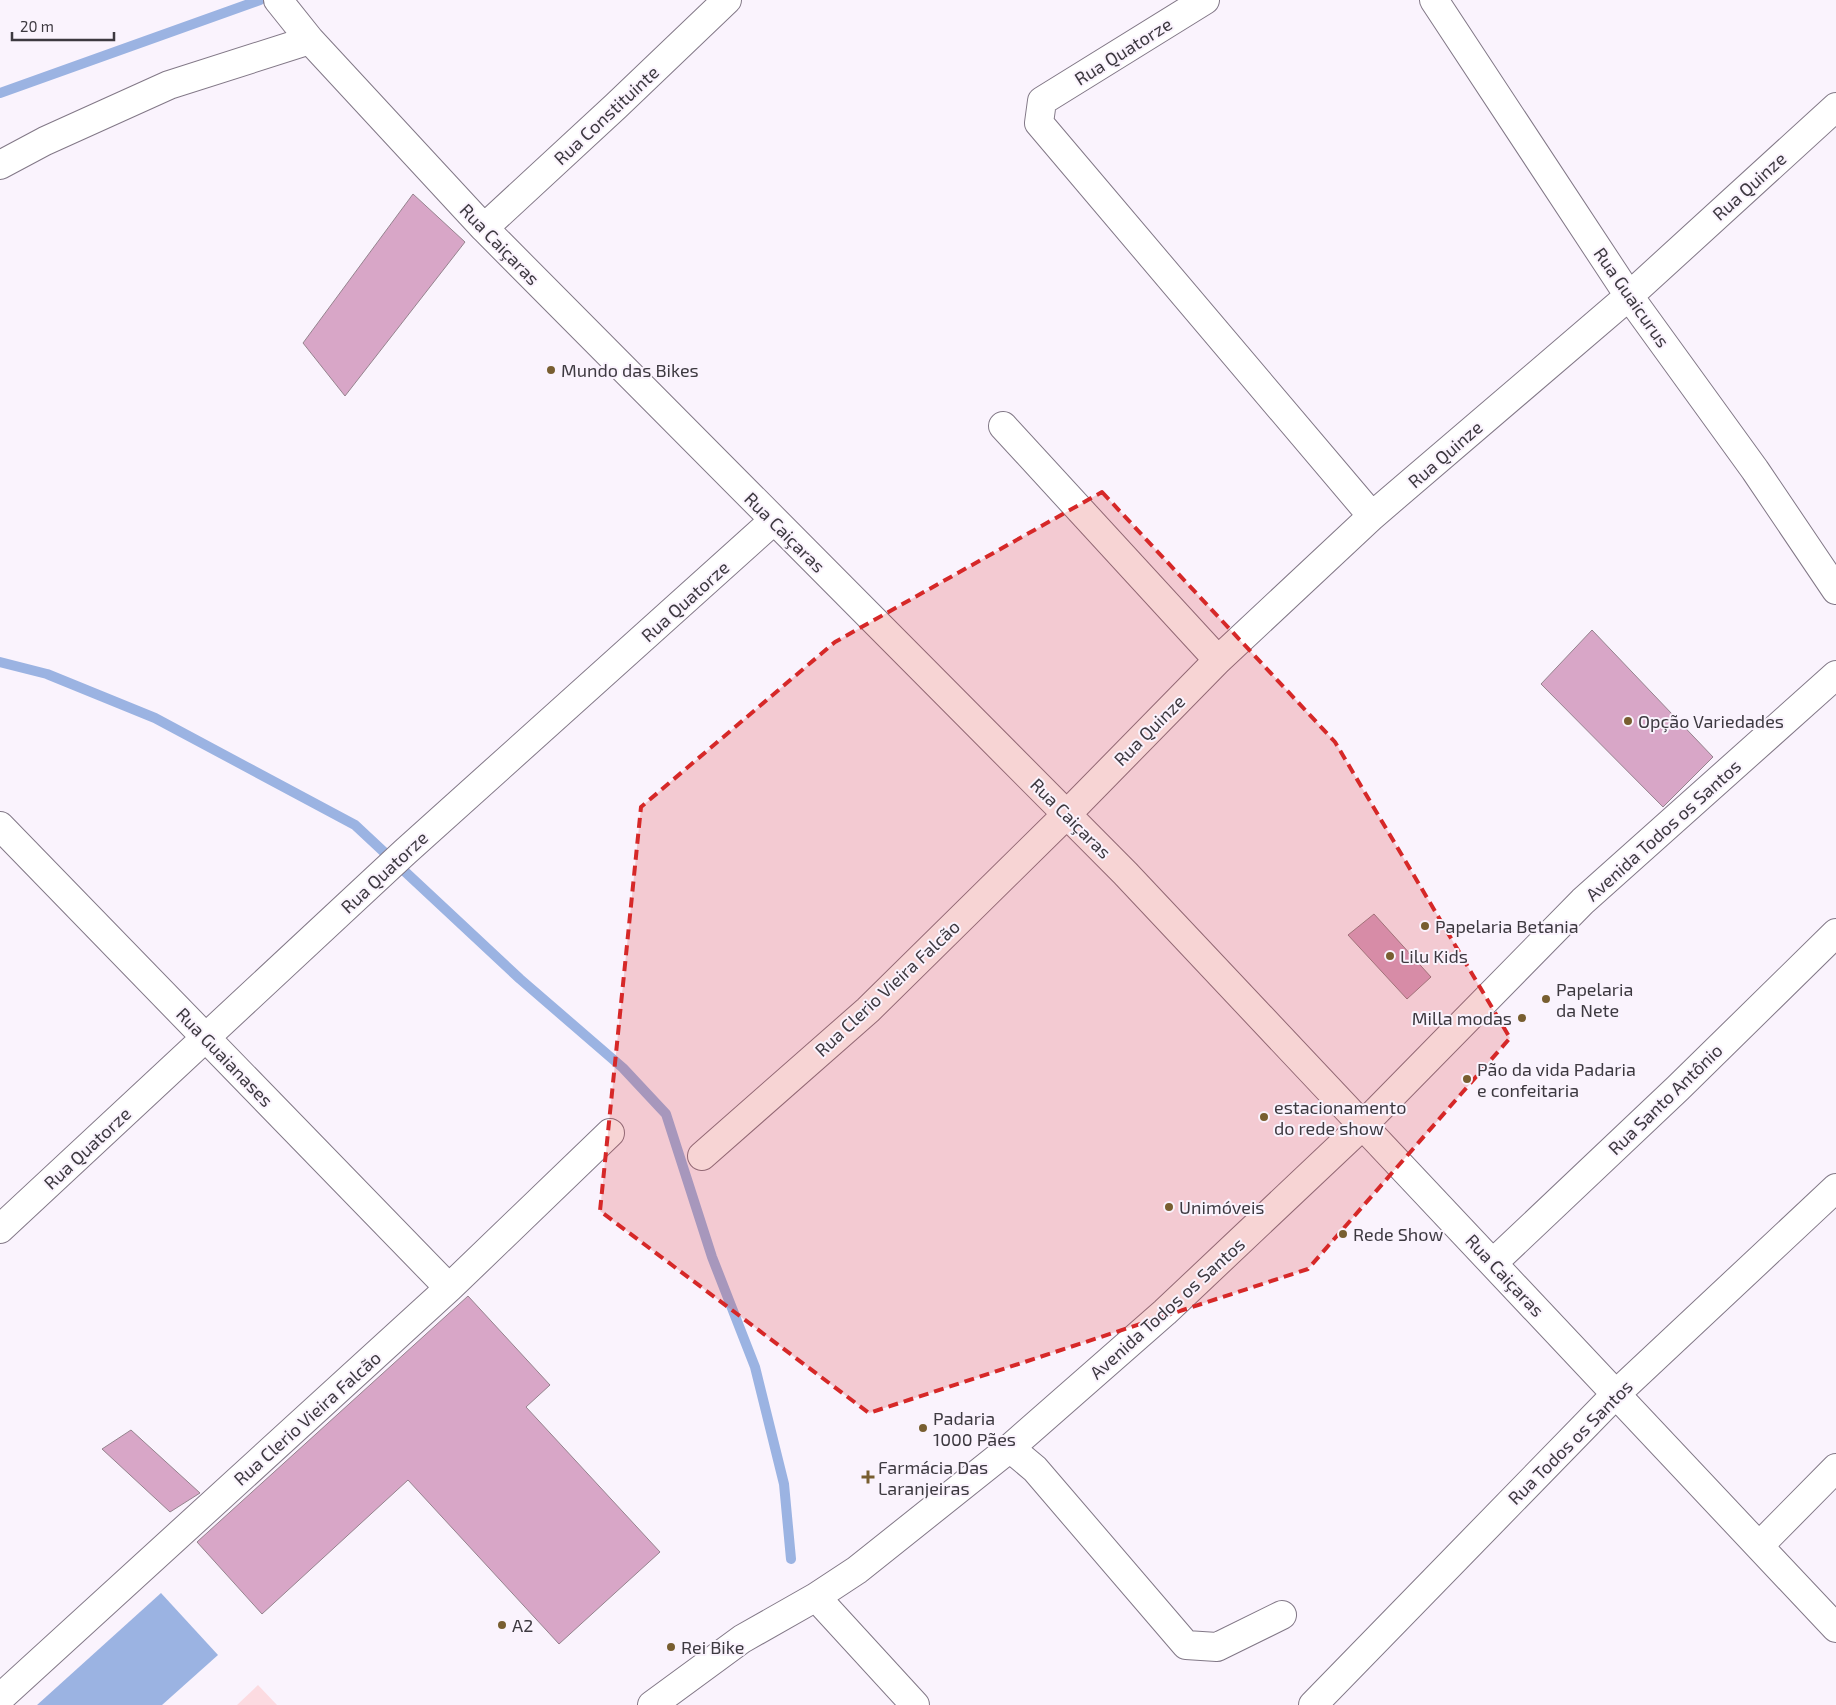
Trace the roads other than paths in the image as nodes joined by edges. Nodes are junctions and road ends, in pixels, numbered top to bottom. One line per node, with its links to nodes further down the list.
1 (727, 0): 7 (street, Rua Constituinte)
2 (1204, 0): 10 (street, Rua Quatorze)
3 (1434, 0): 8 (street, Rua Guaicurus)
4 (294, 20): 6 (street); 7 (street, Rua Caiçaras)
5 (1836, 107): 8 (street, Rua Quinze)
6 (0, 165)
7 (484, 228): 11 (street, Rua Caiçaras)
8 (1629, 296): 10 (street, Rua Quinze); 12 (street, Rua Guaicurus)
9 (1003, 426): 13 (street)
10 (1372, 516): 13 (street, Rua Quinze)
11 (773, 521): 15 (street, Rua Caiçaras); 18 (street, Rua Quatorze)
12 (1836, 590)
13 (1218, 660): 15 (street, Rua Quinze)
14 (1836, 675): 19 (street, Avenida Todos os Santos)
15 (1067, 814): 19 (street, Rua Caiçaras); 21 (street, Rua Clerio Vieira Falcão)
16 (0, 826): 18 (street, Rua Guaianases)
17 (1836, 933): 24 (street, Rua Santo Antônio)
18 (206, 1037): 23 (street, Rua Quatorze); 25 (street, Rua Guaianases)
19 (1363, 1125): 24 (street, Rua Caiçaras); 27 (street, Avenida Todos os Santos)
20 (610, 1133): 25 (street, Rua Clerio Vieira Falcão)
21 (702, 1156)
22 (1836, 1188): 26 (street, Rua Todos os Santos)
23 (0, 1229)
24 (1493, 1263): 26 (street, Rua Caiçaras)
25 (449, 1288): 33 (street, Rua Clerio Vieira Falcão)
26 (1616, 1394): 29 (street, Rua Caiçaras); 36 (street, Rua Todos os Santos)
27 (1010, 1448): 30 (street, Avenida Todos os Santos); 31 (street)
28 (1836, 1468): 29 (street)
29 (1760, 1546): 32 (street, Rua Caiçaras)
30 (816, 1597): 34 (street, Avenida Todos os Santos); 35 (street)
31 (1282, 1615)
32 (1836, 1628)
33 (0, 1698)
34 (652, 1705)
35 (915, 1705)
36 (1313, 1705)

